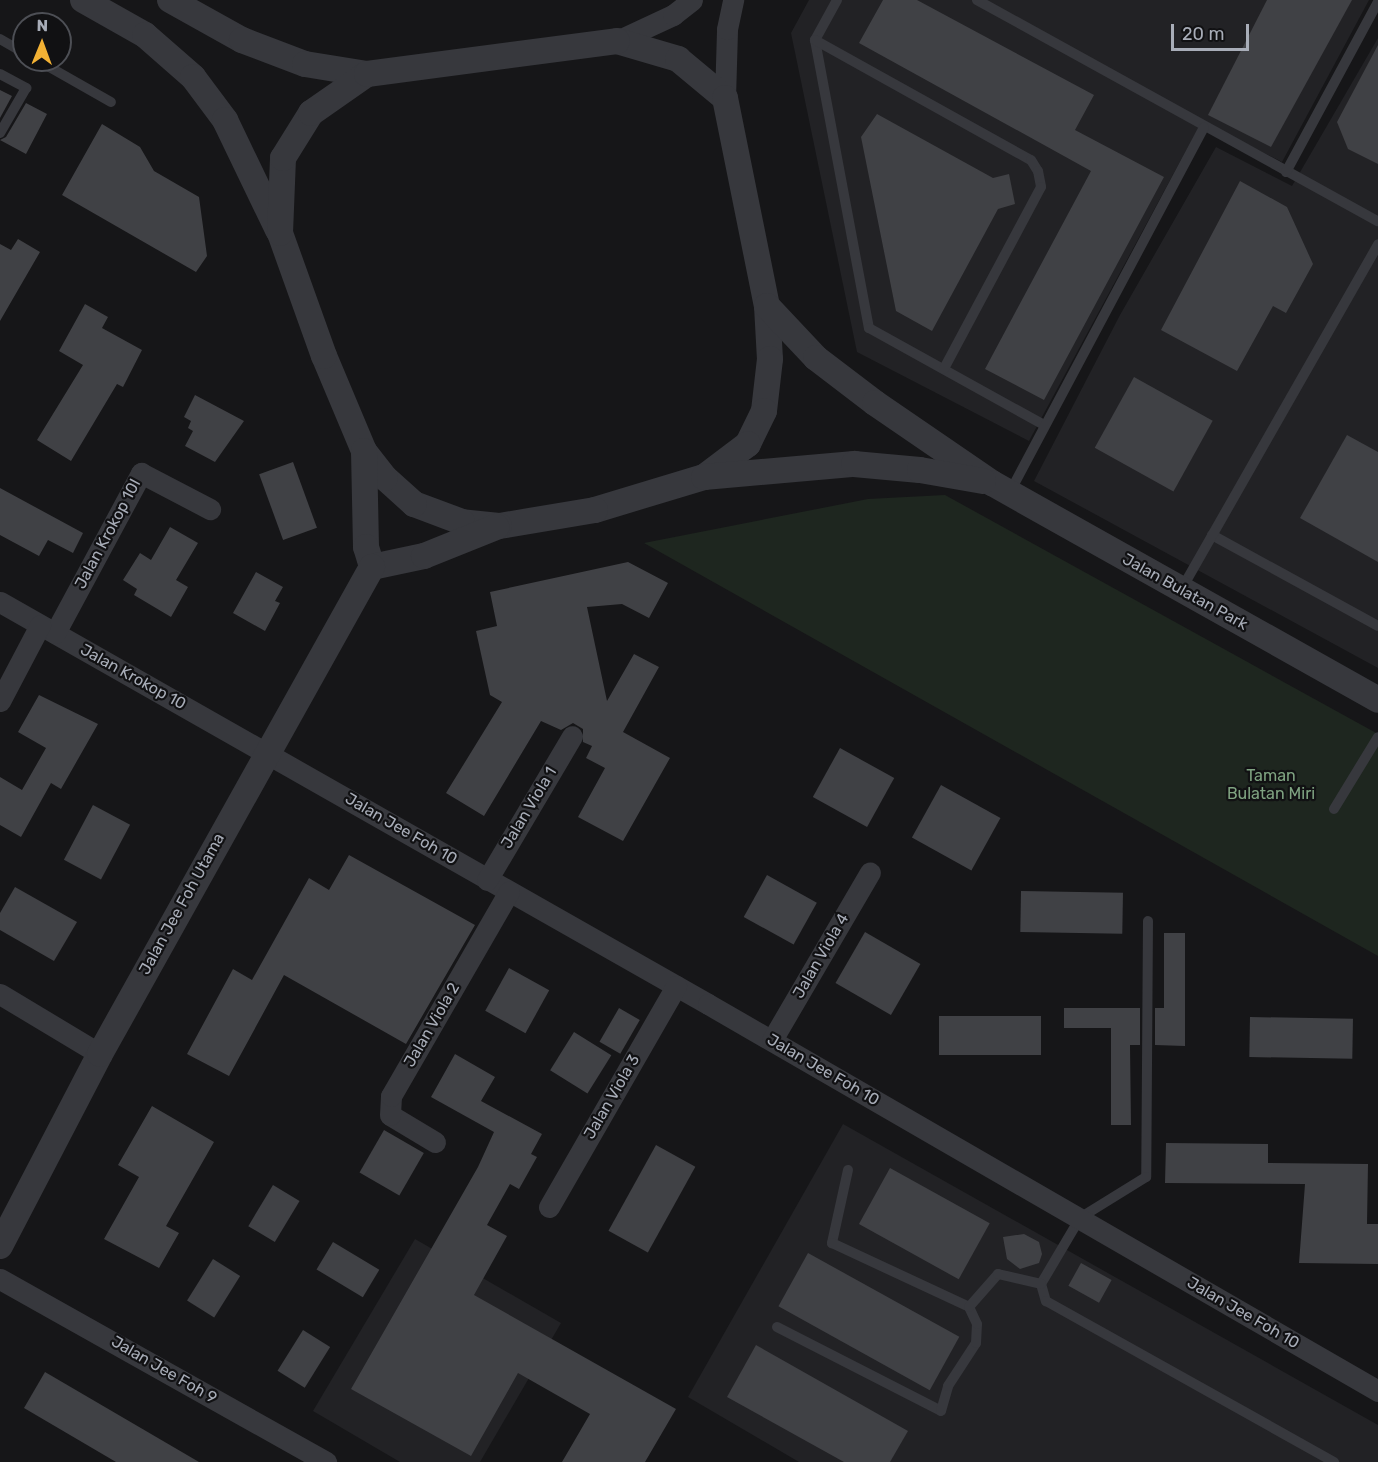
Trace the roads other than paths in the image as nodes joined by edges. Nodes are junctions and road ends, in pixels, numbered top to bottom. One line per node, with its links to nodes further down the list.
1 (83, 0): 19 (street)
2 (170, 0): 12 (street)
3 (692, 0): 9 (street)
4 (733, 0): 13 (street)
5 (837, 0): 8 (lane)
6 (977, 0): 15 (lane)
7 (1378, 2): 17 (lane)
8 (815, 40): 22 (lane); 22 (lane)
9 (617, 41): 12 (street); 13 (street)
10 (58, 72): 14 (lane)
11 (0, 74): 16 (lane)
12 (367, 74): 19 (street)
13 (725, 98): 21 (street)
14 (111, 102)
15 (1204, 127): 17 (lane); 23 (lane)
16 (0, 133)
17 (1286, 172): 18 (lane)
18 (1378, 221)
19 (280, 233): 24 (street)
20 (1378, 244): 29 (lane)
21 (767, 306): 25 (street); 26 (street)
22 (944, 369): 23 (lane)
23 (1044, 425): 26 (lane)
24 (364, 451): 28 (street); 30 (street)
25 (704, 477): 26 (street); 28 (street)
26 (1001, 488): 31 (street, Jalan Bulatan Park)
27 (210, 509): 34 (street, Jalan Krokop 10I)
28 (499, 526): 30 (street)
29 (1212, 535): 31 (lane); 33 (lane)
30 (372, 567): 39 (street, Jalan Jee Foh Utama)
31 (1181, 590): 35 (street, Jalan Bulatan Park)
32 (0, 602): 34 (street, Jalan Krokop 10)
33 (1378, 626)
34 (48, 629): 36 (street); 39 (street, Jalan Krokop 10)
35 (1378, 700)
36 (0, 701)
37 (572, 736): 42 (street, Jalan Viola 1)
38 (1378, 737): 40 (lane)
39 (266, 752): 42 (street, Jalan Jee Foh 10); 48 (street, Jalan Jee Foh Utama)
40 (1334, 809)
41 (870, 872): 47 (street, Jalan Viola 4)
42 (487, 880): 43 (street, Jalan Jee Foh 10)
43 (509, 892): 45 (street, Jalan Jee Foh 10); 49 (street, Jalan Viola 2)
44 (1148, 921): 52 (lane)
45 (676, 986): 47 (street, Jalan Jee Foh 10); 51 (street, Jalan Viola 3)
46 (0, 994): 48 (street)
47 (772, 1040): 52 (street, Jalan Jee Foh 10)
48 (100, 1054): 53 (street, Jalan Jee Foh Utama)
49 (435, 1142)
50 (848, 1170): 56 (lane)
51 (549, 1208)
52 (1080, 1218): 55 (lane); 58 (street, Jalan Jee Foh 10)
53 (0, 1246)
54 (0, 1279): 59 (street, Jalan Jee Foh 9)
55 (1041, 1284): 56 (lane); 60 (lane)
56 (969, 1307): 57 (lane)
57 (777, 1327)
58 (1378, 1391)
59 (327, 1462)
60 (1334, 1462)

